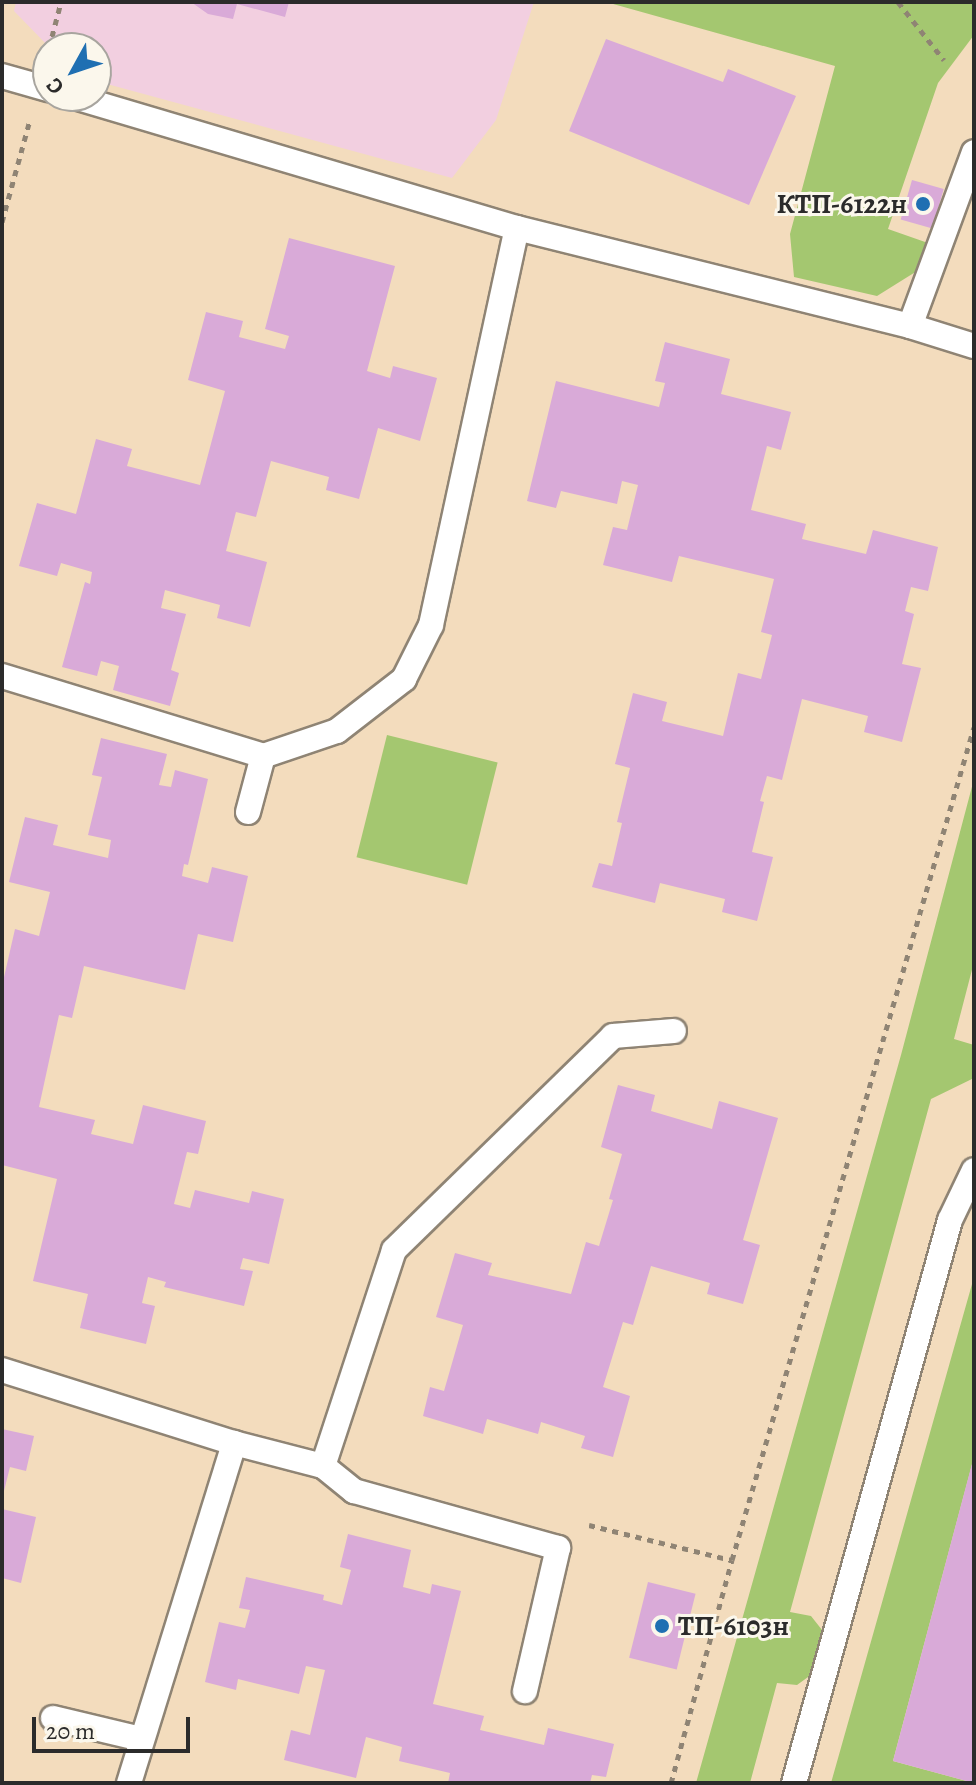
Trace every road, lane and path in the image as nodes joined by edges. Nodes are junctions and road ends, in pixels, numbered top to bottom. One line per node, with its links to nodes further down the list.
1 (61, 2): 3 (path)
2 (898, 2): 4 (path)
3 (53, 32)
4 (944, 60)
5 (2, 76): 6 (lane)
6 (32, 85)
7 (112, 108): 11 (lane)
8 (36, 112): 10 (path)
9 (974, 152): 12 (lane)
10 (2, 222)
11 (517, 228): 12 (lane); 16 (lane)
12 (910, 326): 13 (lane)
13 (974, 346)
14 (2, 676): 16 (lane)
15 (974, 727): 24 (path)
16 (263, 756): 17 (lane)
17 (248, 812)
18 (674, 1031): 22 (lane)
19 (974, 1170): 30 (lane)
20 (2, 1370): 21 (lane)
21 (234, 1443): 22 (lane); 27 (lane)
22 (323, 1466): 23 (lane)
23 (558, 1548): 24 (path); 25 (lane)
24 (732, 1560): 29 (path)
25 (525, 1691)
26 (53, 1718): 27 (lane)
27 (141, 1739): 28 (lane)
28 (129, 1783)
29 (671, 1783)
30 (794, 1783)

